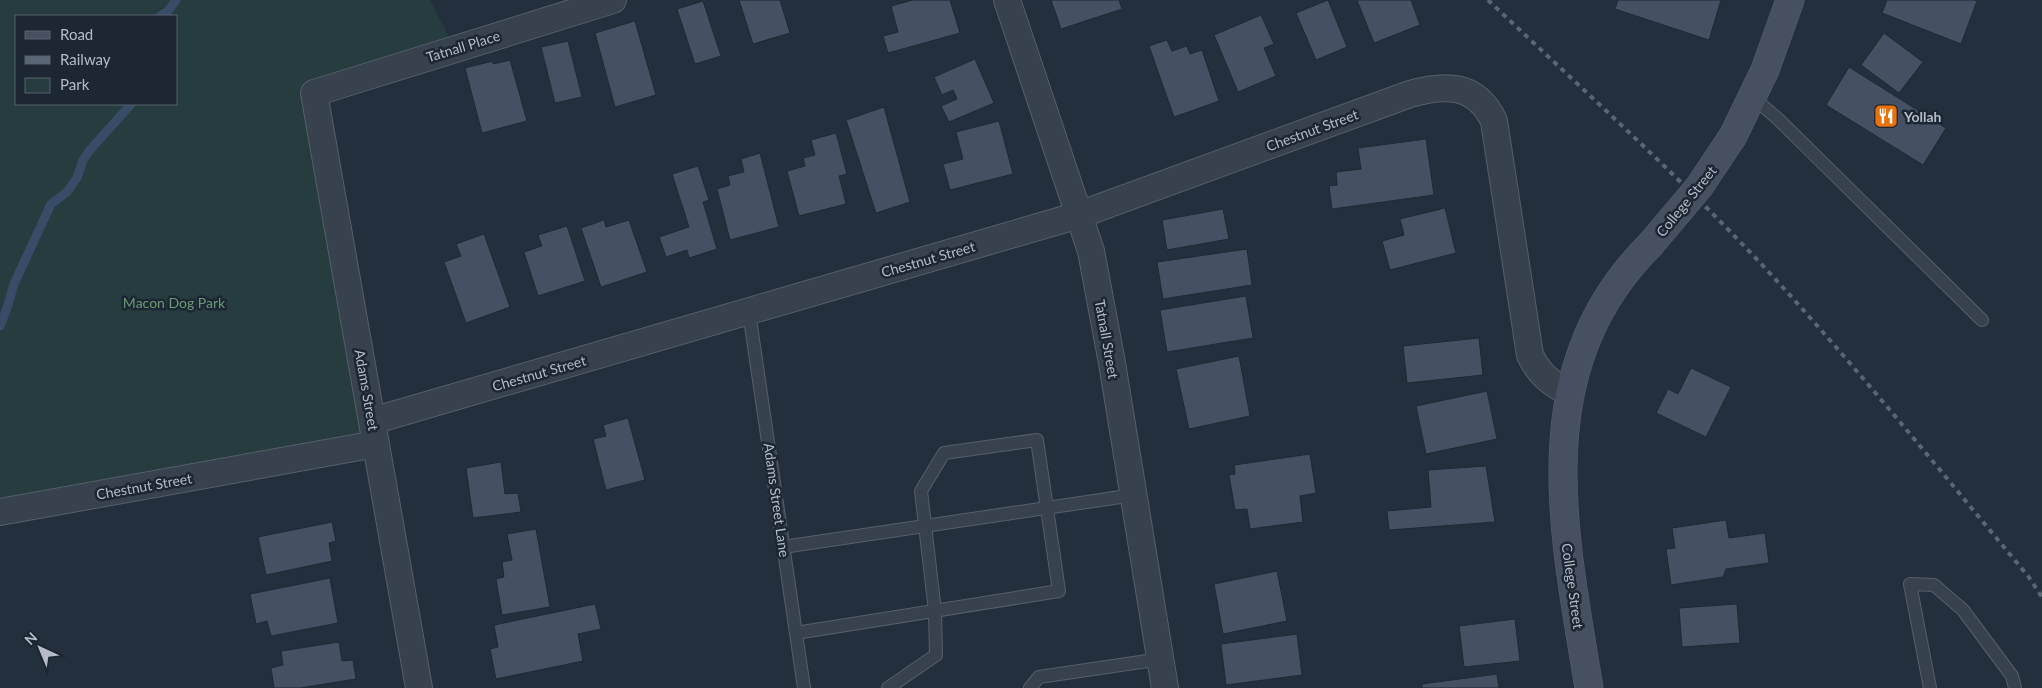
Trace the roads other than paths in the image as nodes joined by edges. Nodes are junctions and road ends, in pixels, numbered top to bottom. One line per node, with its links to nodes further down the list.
1 (612, 0): 4 (street, Tatnall Place)
2 (1007, 0): 6 (street, Tatnall Street)
3 (1790, 0): 5 (street, College Street)
4 (314, 93): 10 (street, Adams Street)
5 (1752, 97): 8 (lane); 9 (street, College Street, bridge)
6 (1079, 215): 7 (street, Chestnut Street); 9 (street, Chestnut Street); 11 (street, Tatnall Street)
7 (749, 312): 10 (street, Chestnut Street); 15 (lane, Adams Street Lane)
8 (1982, 320)
9 (1570, 393): 24 (street, College Street)
10 (374, 433): 13 (street, Chestnut Street); 19 (street, Adams Street)
11 (1134, 495): 12 (lane); 18 (street, Tatnall Street)
12 (1047, 508): 14 (lane); 14 (lane); 16 (lane)
13 (0, 512)
14 (924, 526): 15 (lane); 16 (lane)
15 (783, 547): 17 (lane, Adams Street Lane)
16 (935, 611): 17 (lane); 21 (lane)
17 (796, 633): 20 (lane, Adams Street Lane)
18 (1161, 659): 22 (lane); 23 (street, Tatnall Street)
19 (419, 688)
20 (804, 688)
21 (888, 688)
22 (1030, 688)
23 (1165, 688)
24 (1589, 688)
25 (1930, 688): 26 (lane)
26 (2015, 688)

